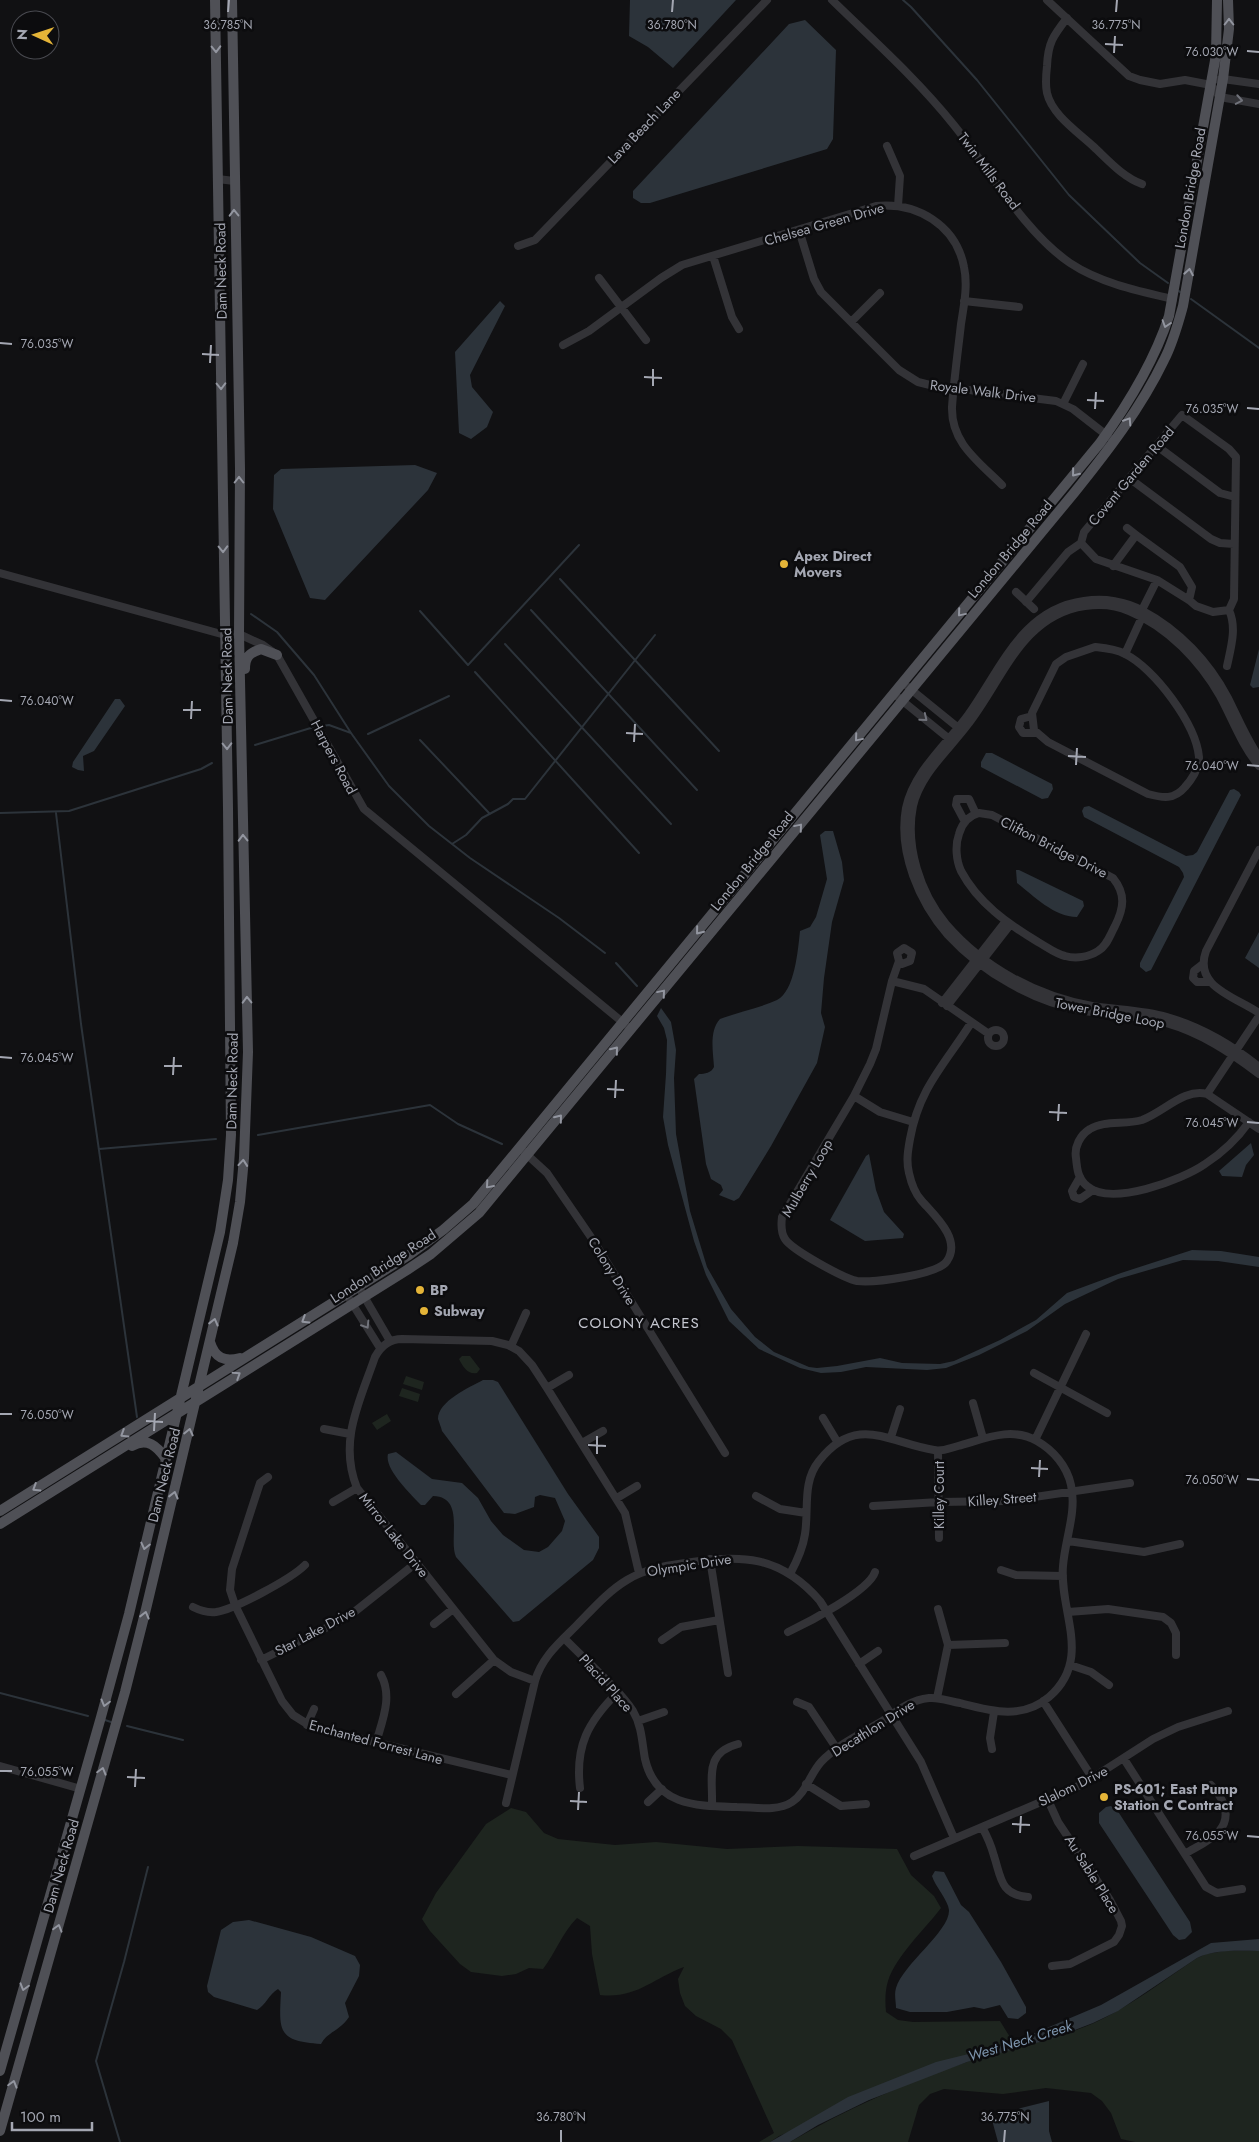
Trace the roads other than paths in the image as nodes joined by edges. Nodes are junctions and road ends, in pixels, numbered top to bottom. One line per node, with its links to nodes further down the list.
1 (215, 0): 15 (main road, Dam Neck Road, one-way to 15)
2 (232, 0): 16 (main road, Dam Neck Road)
3 (766, 0): 20 (street, Lava Beach Lane)
4 (832, 0): 24 (street, Twin Mills Road)
5 (1047, 0): 8 (street)
6 (1217, 0): 11 (main road, London Bridge Road)
7 (1228, 0): 9 (main road, London Bridge Road, one-way to 7)
8 (1067, 18): 11 (street); 17 (street)
9 (1223, 79): 10 (street); 11 (street); 12 (main road, London Bridge Road)
10 (1259, 84)
11 (1211, 85): 12 (street); 24 (main road, London Bridge Road)
12 (1220, 97): 13 (street, one-way to 13); 35 (main road, London Bridge Road, one-way to 12)
13 (1259, 104)
14 (887, 146): 18 (street)
15 (218, 180): 16 (street); 54 (main road, Dam Neck Road, one-way to 54)
16 (234, 180): 53 (main road, Dam Neck Road, one-way to 16)
17 (1142, 184)
18 (898, 206): 19 (street, Chelsea Green Drive); 25 (street, Chelsea Green Drive)
19 (799, 230): 21 (street, Chelsea Green Drive); 28 (street, Royale Walk Drive)
20 (518, 246)
21 (713, 256): 27 (street, Chelsea Green Drive); 29 (street)
22 (599, 278): 27 (street)
23 (880, 293): 28 (street)
24 (1173, 299): 35 (main road, London Bridge Road, one-way to 35)
25 (964, 301): 26 (street); 33 (street, Chelsea Green Drive)
26 (1019, 307)
27 (622, 308): 30 (street); 31 (street, Chelsea Green Drive)
28 (851, 322): 33 (street, Royale Walk Drive)
29 (739, 329)
30 (646, 340)
31 (564, 345)
32 (1083, 364): 34 (street)
33 (954, 388): 34 (street, Royale Walk Drive); 38 (street, Chelsea Green Drive)
34 (1063, 404): 35 (street, Royale Walk Drive)
35 (1110, 438): 58 (main road, London Bridge Road, one-way to 58); 59 (main road, London Bridge Road)
36 (1157, 446): 37 (street, Covent Garden Road); 39 (street); 39 (street, Covent Garden Road)
37 (1129, 478): 42 (street, Covent Garden Road); 43 (street)
38 (1002, 484)
39 (1235, 497): 43 (street, Covent Garden Road)
40 (1127, 528): 41 (street)
41 (1136, 535): 44 (street); 48 (street)
42 (1081, 543): 44 (street); 49 (street)
43 (1234, 544): 51 (street, Covent Garden Road)
44 (1113, 566): 46 (street)
45 (0, 573): 54 (street, Harpers Road)
46 (1157, 580): 48 (street); 52 (street)
47 (1016, 592): 49 (street)
48 (1189, 600): 51 (street)
49 (1026, 602): 50 (street)
50 (1034, 609)
51 (1229, 610): 57 (street)
52 (1142, 613): 55 (street); 63 (street, Tower Bridge Loop); 67 (street, Tower Bridge Loop); 68 (street, Tower Bridge Loop)
53 (239, 634): 54 (street, Harpers Road); 56 (street, Harpers Road); 65 (main road, Dam Neck Road)
54 (225, 635): 109 (main road, Dam Neck Road, one-way to 109)
55 (1126, 654): 62 (street); 64 (street)
56 (277, 655): 65 (main road); 81 (street, Harpers Road)
57 (1227, 666)
58 (903, 684): 59 (street); 60 (main road, London Bridge Road)
59 (912, 691): 61 (main road, London Bridge Road); 63 (street)
60 (894, 694): 61 (street); 81 (main road, London Bridge Road, one-way to 81)
61 (903, 701): 66 (street, one-way to 66); 81 (main road, London Bridge Road, one-way to 61)
62 (1032, 716): 64 (street); 64 (street)
63 (960, 729): 66 (street, Tower Bridge Loop)
64 (1036, 733)
65 (241, 734): 100 (main road, Dam Neck Road, one-way to 65)
66 (951, 741): 73 (street, Tower Bridge Loop)
67 (1259, 756)
68 (1259, 766)
69 (976, 814): 70 (street); 70 (street); 72 (street, Clifton Bridge Drive)
70 (965, 822): 72 (street, Clifton Bridge Drive)
71 (1259, 850): 75 (street)
72 (1008, 923): 73 (street)
73 (979, 959): 78 (street); 83 (street, Tower Bridge Loop)
74 (899, 961): 76 (street, Mulberry Loop)
75 (1204, 964): 77 (street); 77 (street)
76 (892, 981): 78 (street); 87 (street, Mulberry Loop)
77 (1210, 982): 79 (street)
78 (945, 1004): 80 (street)
79 (1259, 1014): 83 (street)
80 (971, 1023): 82 (street); 88 (street, Mulberry Loop)
81 (627, 1027): 91 (main road, London Bridge Road); 92 (main road, London Bridge Road, one-way to 81)
82 (989, 1034)
83 (1235, 1052): 84 (street, Tower Bridge Loop); 85 (street, Tower Bridge Loop); 86 (street)
84 (1259, 1067)
85 (1259, 1074)
86 (1207, 1094): 89 (street); 93 (street)
87 (854, 1096): 88 (street); 88 (street, Mulberry Loop)
88 (913, 1122)
89 (1249, 1122): 90 (street); 94 (street)
90 (1259, 1129)
91 (520, 1148): 92 (street, Colony Drive); 95 (main road, London Bridge Road, one-way to 95)
92 (528, 1156): 95 (main road, London Bridge Road); 125 (street, Colony Drive)
93 (1080, 1177): 94 (street); 94 (street)
94 (1093, 1190)
95 (361, 1291): 96 (main road, London Bridge Road); 99 (street)
96 (349, 1298): 102 (street, one-way to 102); 103 (main road, London Bridge Road, one-way to 103); 110 (main road, London Bridge Road, one-way to 96)
97 (526, 1313): 101 (street)
98 (1086, 1334): 108 (street)
99 (390, 1341): 101 (street); 102 (street)
100 (210, 1342): 103 (main road); 106 (main road, Dam Neck Road)
101 (512, 1346): 107 (street)
102 (380, 1348): 118 (street, Mirror Lake Drive)
103 (246, 1356): 106 (main road, London Bridge Road)
104 (1034, 1373): 108 (street)
105 (568, 1375): 107 (street)
106 (199, 1387): 109 (main road, London Bridge Road); 110 (main road, Dam Neck Road)
107 (548, 1388): 123 (street)
108 (1061, 1388): 114 (street); 121 (street)
109 (180, 1399): 113 (main road, Dam Neck Road); 138 (main road, London Bridge Road, one-way to 138)
110 (196, 1401): 113 (main road, London Bridge Road); 214 (main road, Dam Neck Road, one-way to 110)
111 (973, 1403): 120 (street)
112 (900, 1409): 119 (street)
113 (177, 1413): 126 (main road, Dam Neck Road); 127 (main road, London Bridge Road)
114 (1107, 1413)
115 (823, 1418): 122 (street)
116 (324, 1429): 118 (street)
117 (603, 1431): 123 (street)
118 (350, 1434): 131 (street, Mirror Lake Drive)
119 (891, 1437): 122 (street); 124 (street)
120 (983, 1438): 121 (street, Decathlon Drive); 124 (street, Decathlon Drive)
121 (1035, 1440): 132 (street, Decathlon Drive)
122 (838, 1442): 139 (street)
123 (582, 1443): 134 (street)
124 (938, 1451): 136 (street, Killey Court)
125 (725, 1452)
126 (166, 1458): 127 (main road); 198 (main road, Dam Neck Road, one-way to 198)
127 (89, 1468): 140 (main road, London Bridge Road)
128 (268, 1477): 152 (street, Enchanted Forrest Lane)
129 (1130, 1483): 132 (street, Killey Street)
130 (638, 1486): 134 (street)
131 (357, 1488): 135 (street); 145 (street, Mirror Lake Drive)
132 (1072, 1491): 136 (street, Killey Street); 142 (street, Decathlon Drive)
133 (756, 1496): 139 (street)
134 (617, 1498): 149 (street)
135 (333, 1502)
136 (939, 1502): 137 (street, Killey Street); 141 (street, Killey Court)
137 (873, 1506)
138 (0, 1511)
139 (806, 1512): 150 (street)
140 (0, 1524)
141 (939, 1538)
142 (1068, 1541): 143 (street); 151 (street, Decathlon Drive)
143 (1180, 1544)
144 (710, 1559): 149 (street, Olympic Drive); 150 (street, Olympic Drive); 158 (street)
145 (416, 1563): 154 (street, Mirror Lake Drive); 167 (street, Star Lake Drive)
146 (305, 1565): 152 (street)
147 (1002, 1570): 151 (street)
148 (875, 1572): 156 (street)
149 (639, 1573): 161 (street, Olympic Drive)
150 (790, 1574): 156 (street, Olympic Drive)
151 (1063, 1576): 157 (street, Decathlon Drive)
152 (234, 1605): 153 (street); 167 (street, Enchanted Forrest Lane)
153 (193, 1607)
154 (453, 1609): 159 (street); 168 (street, Mirror Lake Drive)
155 (938, 1609): 164 (street)
156 (826, 1611): 160 (street); 169 (street, Olympic Drive)
157 (1068, 1612): 166 (street); 170 (street, Decathlon Drive)
158 (720, 1620): 162 (street); 171 (street)
159 (434, 1624)
160 (788, 1632)
161 (564, 1638): 173 (street, Olympic Drive); 175 (street, Placid Place)
162 (662, 1640)
163 (1005, 1643): 164 (street)
164 (948, 1645): 177 (street)
165 (878, 1651): 169 (street)
166 (1176, 1655)
167 (261, 1660): 186 (street, Enchanted Forrest Lane)
168 (494, 1660): 173 (street, Mirror Lake Drive); 176 (street)
169 (859, 1664): 184 (street, Olympic Drive)
170 (1070, 1665): 174 (street); 178 (street, Decathlon Drive)
171 (728, 1673)
172 (381, 1675): 187 (street)
173 (535, 1680): 193 (street, Olympic Drive)
174 (1109, 1685)
175 (617, 1693): 185 (street, Placid Place); 197 (street)
176 (456, 1694)
177 (937, 1698): 183 (street, Decathlon Drive); 184 (street, Decathlon Drive)
178 (1043, 1701): 183 (street, Decathlon Drive); 194 (street)
179 (797, 1702): 189 (street)
180 (314, 1709): 186 (street)
181 (1228, 1711): 191 (street, Slalom Drive)
182 (664, 1712): 185 (street)
183 (994, 1712): 190 (street)
184 (891, 1715): 189 (street, Decathlon Drive); 207 (street, Olympic Drive)
185 (638, 1721): 199 (street, Placid Place)
186 (307, 1725): 187 (street, Enchanted Forrest Lane)
187 (376, 1743): 193 (street, Enchanted Forrest Lane)
188 (738, 1744): 204 (street)
189 (837, 1749): 195 (street, Decathlon Drive)
190 (992, 1749)
191 (1124, 1759): 194 (street, Slalom Drive); 208 (street)
192 (0, 1766): 198 (street)
193 (512, 1775): 202 (street, Olympic Drive)
194 (1093, 1778): 200 (street, Slalom Drive)
195 (806, 1784): 203 (street); 205 (street, Decathlon Drive)
196 (1211, 1786): 208 (street)
197 (580, 1788)
198 (81, 1789): 213 (main road, Dam Neck Road, one-way to 213)
199 (662, 1789): 201 (street); 204 (street, Placid Place)
200 (1048, 1800): 206 (street, Slalom Drive); 212 (street, Au Sable Place)
201 (648, 1802)
202 (506, 1803)
203 (866, 1804)
204 (712, 1806): 205 (street, Placid Place)
205 (745, 1807)
206 (982, 1826): 207 (street, Slalom Drive); 211 (street)
207 (954, 1838): 209 (street, Slalom Drive)
208 (1184, 1854): 210 (street)
209 (914, 1856)
210 (1242, 1889)
211 (1028, 1897)
212 (1052, 1966)
213 (0, 2071)
214 (0, 2131)

